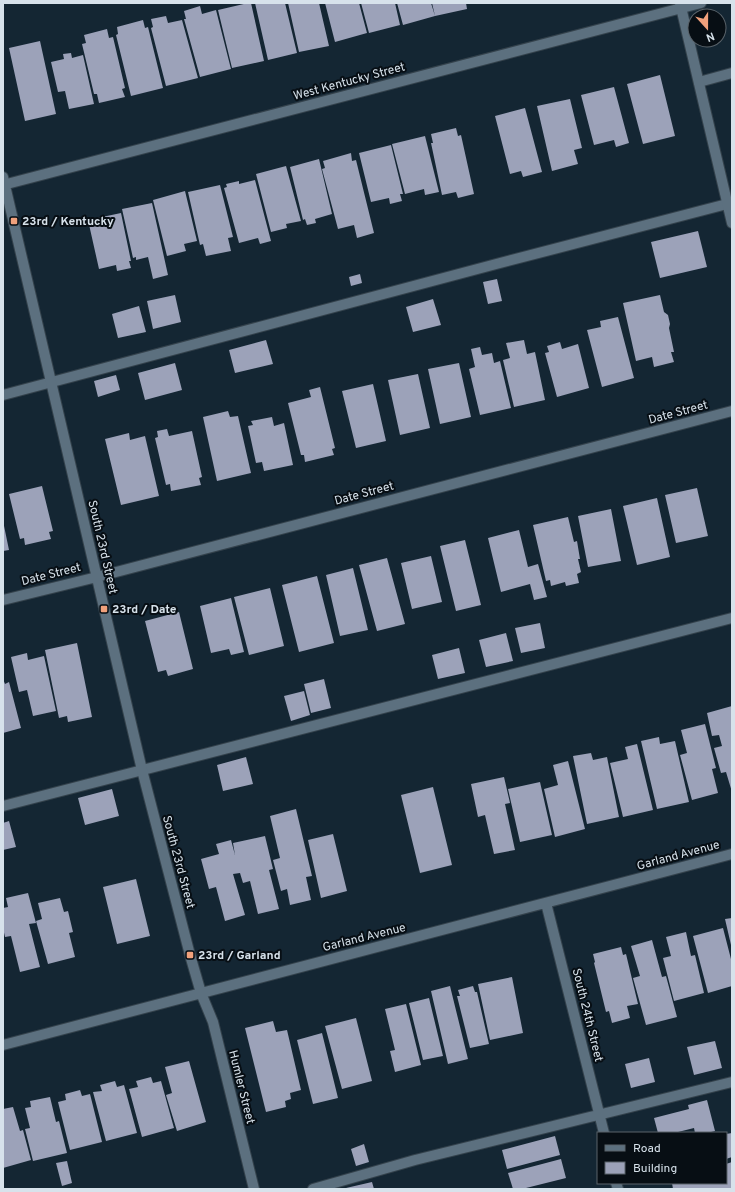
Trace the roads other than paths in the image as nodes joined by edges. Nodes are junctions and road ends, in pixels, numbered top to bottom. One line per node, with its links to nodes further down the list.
1 (701, 3): 2 (street, West Kentucky Street)
2 (681, 6): 4 (street); 5 (street, West Kentucky Street)
3 (732, 73): 4 (street)
4 (699, 82): 6 (street)
5 (4, 182): 8 (street, South 23rd Street)
6 (728, 204): 7 (street); 8 (street)
7 (732, 224)
8 (52, 383): 9 (street); 11 (street, South 23rd Street)
9 (3, 395)
10 (732, 411): 11 (street, Date Street)
11 (97, 576): 12 (street, Date Street); 14 (street, South 23rd Street)
12 (3, 600)
13 (732, 618): 14 (street)
14 (142, 770): 15 (street); 18 (street, South 23rd Street)
15 (3, 806)
16 (732, 854): 17 (street, Garland Avenue)
17 (546, 904): 18 (street, Garland Avenue); 21 (street, South 24th Street)
18 (201, 993): 19 (street, Garland Avenue); 23 (street, Humler Street)
19 (3, 1044)
20 (732, 1082): 21 (street)
21 (600, 1114): 22 (street, South 24th Street); 24 (street)
22 (604, 1132)
23 (254, 1189)
24 (313, 1189)

